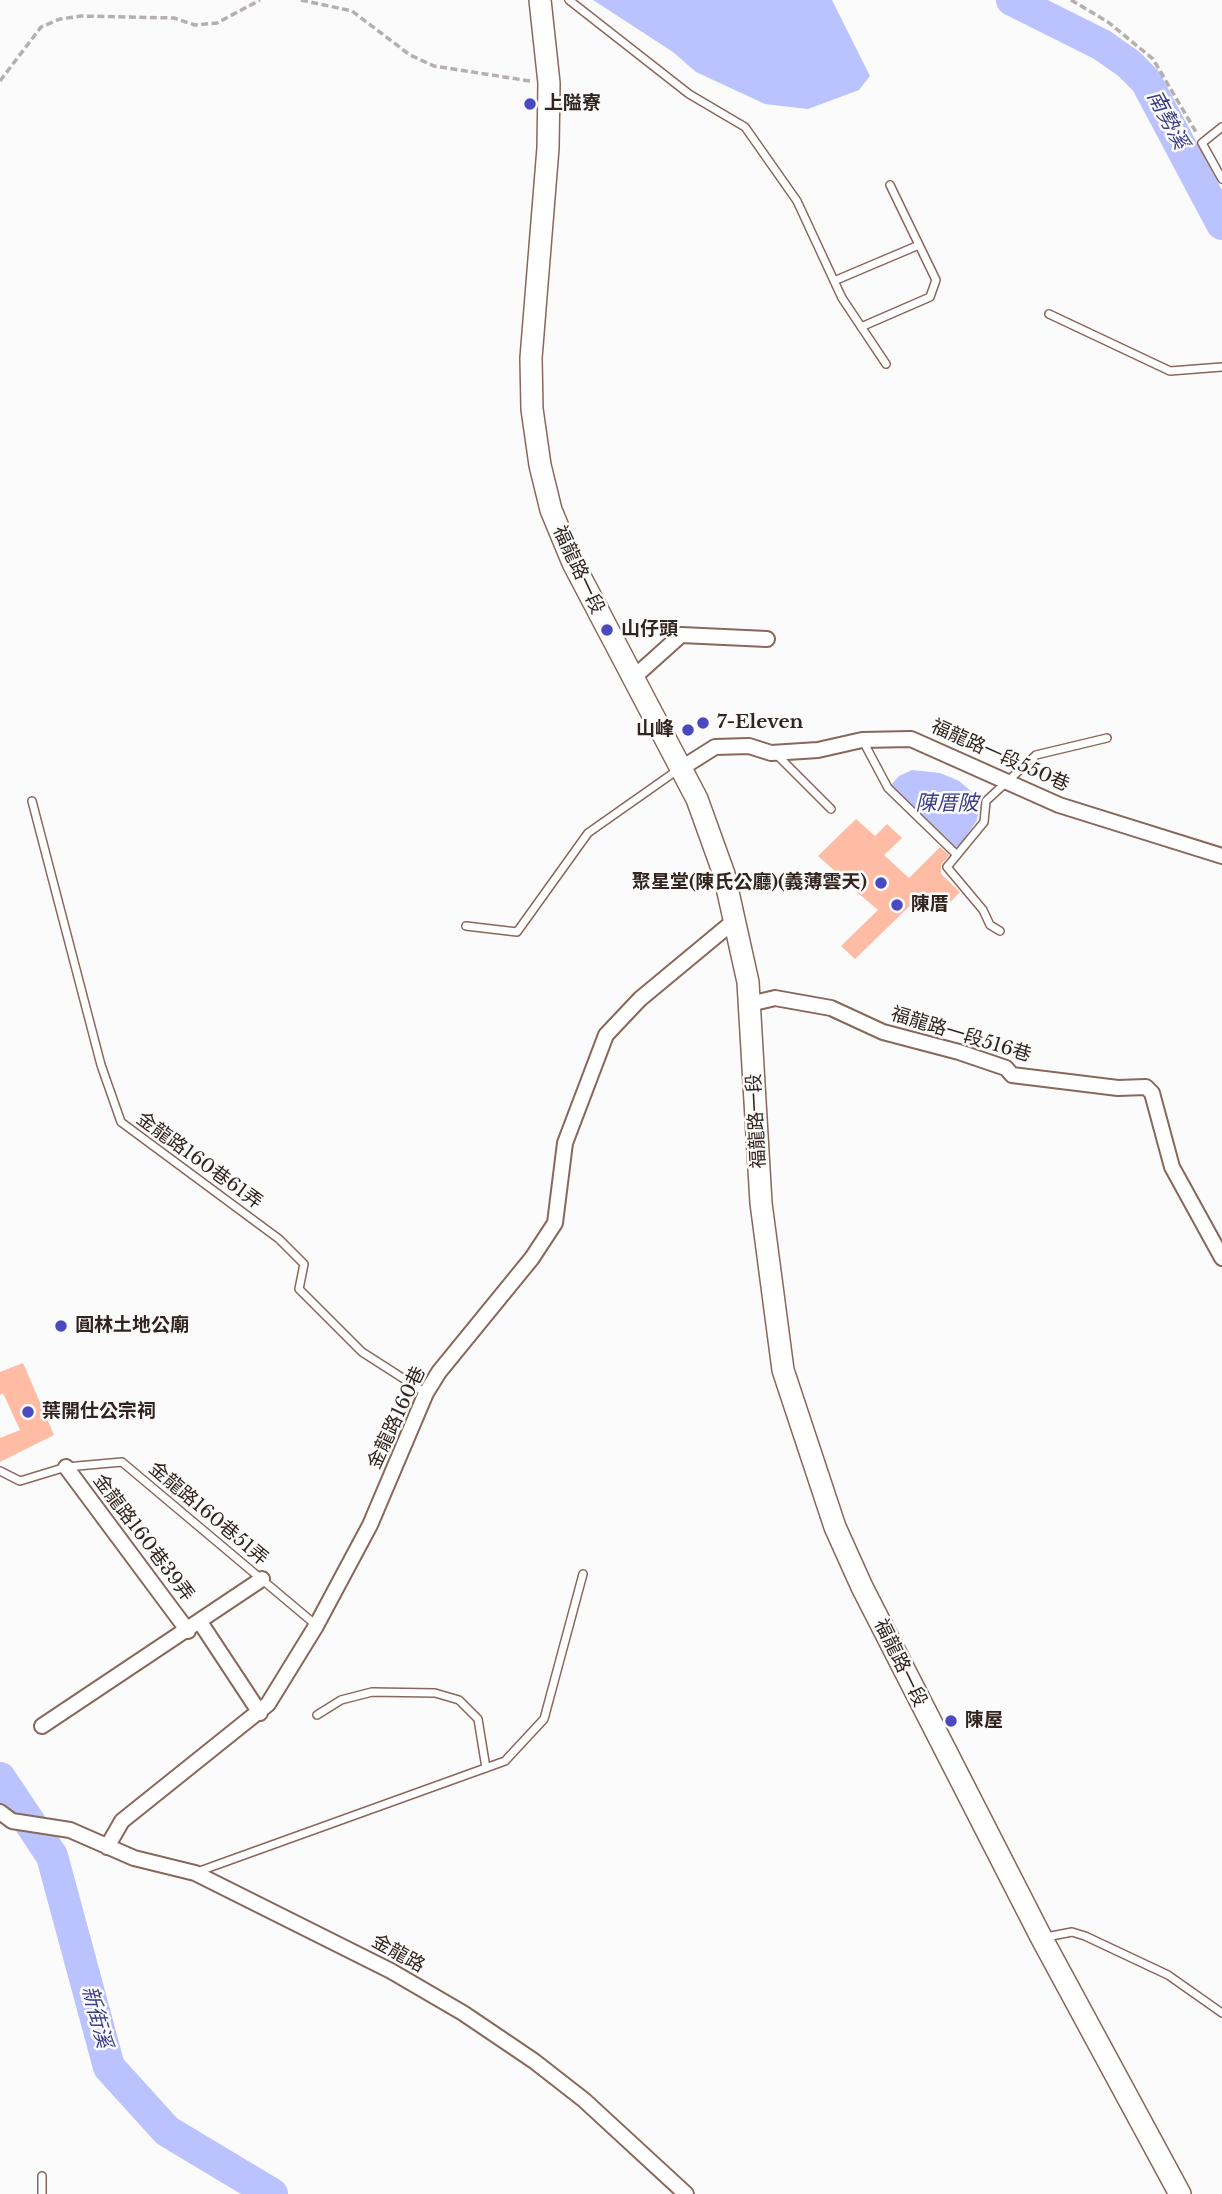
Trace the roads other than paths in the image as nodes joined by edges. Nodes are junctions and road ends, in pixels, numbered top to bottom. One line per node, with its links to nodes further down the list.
1 (540, 0): 13 (main road, 福龍路一段)
2 (569, 0): 7 (lane)
3 (1222, 127): 4 (lane)
4 (1222, 179)
5 (890, 185): 6 (lane)
6 (919, 245): 7 (lane); 9 (lane)
7 (834, 281): 9 (lane)
8 (1049, 314): 11 (lane)
9 (861, 327): 10 (lane)
10 (886, 364)
11 (1222, 367)
12 (766, 639): 13 (street)
13 (632, 679): 17 (main road, 福龍路一段)
14 (1107, 738): 18 (lane)
15 (862, 740): 16 (street, 福龍路一段550巷); 18 (street, 福龍路一段550巷); 21 (lane)
16 (774, 752): 17 (street, 福龍路一段550巷); 20 (lane)
17 (680, 769): 23 (main road, 福龍路一段); 24 (lane)
18 (1005, 783): 21 (lane); 22 (street, 福龍路一段550巷)
19 (32, 801): 28 (lane, 金龍路160巷61弄)
20 (831, 809)
21 (957, 855): 25 (lane)
22 (1222, 856)
23 (734, 921): 26 (main road, 福龍路一段); 28 (street, 金龍路160巷)
24 (466, 926)
25 (1000, 931)
26 (750, 1004): 27 (street, 福龍路一段516巷); 42 (main road, 福龍路一段)
27 (1222, 1258)
28 (426, 1393): 33 (street, 金龍路160巷)
29 (66, 1467): 30 (lane, 金龍路160巷51弄); 32 (lane, 金龍路160巷51弄); 34 (street, 金龍路160巷39弄)
30 (0, 1471)
31 (583, 1574): 38 (lane)
32 (262, 1579): 33 (lane, 金龍路160巷51弄); 34 (street)
33 (316, 1626): 35 (street, 金龍路160巷)
34 (194, 1627): 35 (street, 金龍路160巷39弄); 37 (street)
35 (260, 1713): 40 (street, 金龍路160巷)
36 (317, 1716): 38 (lane)
37 (42, 1726)
38 (486, 1768): 41 (lane)
39 (6, 1816): 40 (street, 金龍路)
40 (107, 1847): 41 (street, 金龍路)
41 (195, 1873): 46 (street, 金龍路)
42 (1041, 1937): 43 (lane); 47 (main road, 福龍路一段)
43 (1222, 2013)
44 (42, 2176): 45 (lane)
45 (42, 2194)
46 (686, 2194)
47 (1180, 2194)

